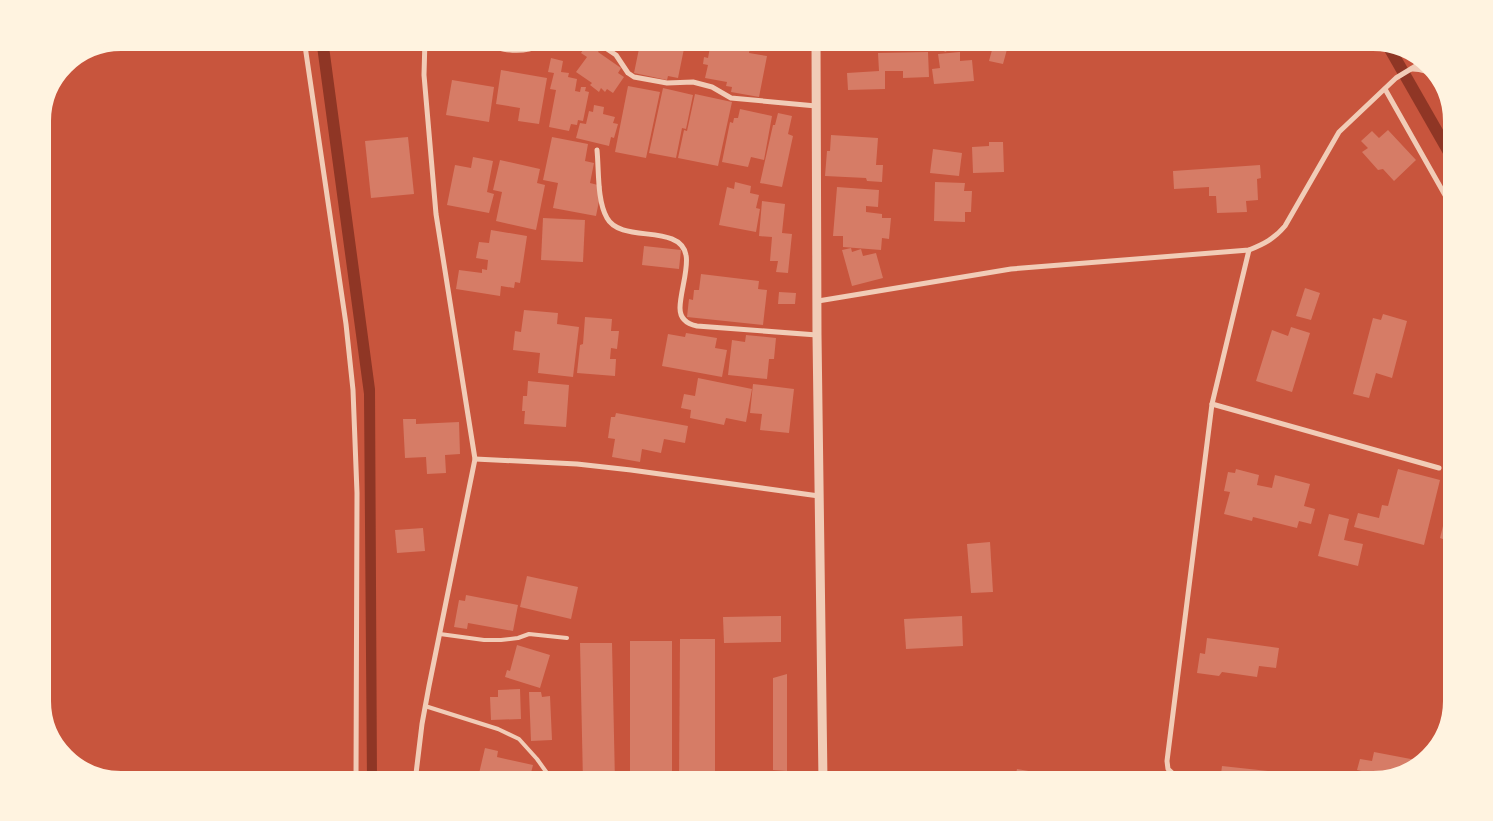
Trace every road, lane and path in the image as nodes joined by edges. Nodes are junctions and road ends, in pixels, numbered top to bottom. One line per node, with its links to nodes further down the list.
1 (305, 48): 25 (street)
2 (426, 48): 18 (street)
3 (503, 48): 4 (street)
4 (531, 48)
5 (606, 48): 11 (street)
6 (816, 48): 11 (street)
7 (1419, 64): 8 (street)
8 (1411, 69): 9 (street); 10 (street)
9 (1426, 71)
10 (1385, 89): 13 (street); 14 (street)
11 (816, 106): 15 (street)
12 (598, 150): 16 (street)
13 (1445, 195)
14 (1249, 250): 15 (street); 17 (street)
15 (818, 301): 16 (street)
16 (817, 335): 20 (street)
17 (1212, 404): 19 (street); 28 (street)
18 (475, 460): 20 (street); 21 (street)
19 (1439, 468)
20 (819, 496): 27 (street)
21 (440, 634): 22 (lane); 23 (street)
22 (567, 638)
23 (425, 706): 24 (lane); 26 (street)
24 (547, 773)
25 (356, 774)
26 (416, 774)
27 (823, 774)
28 (1173, 774)

